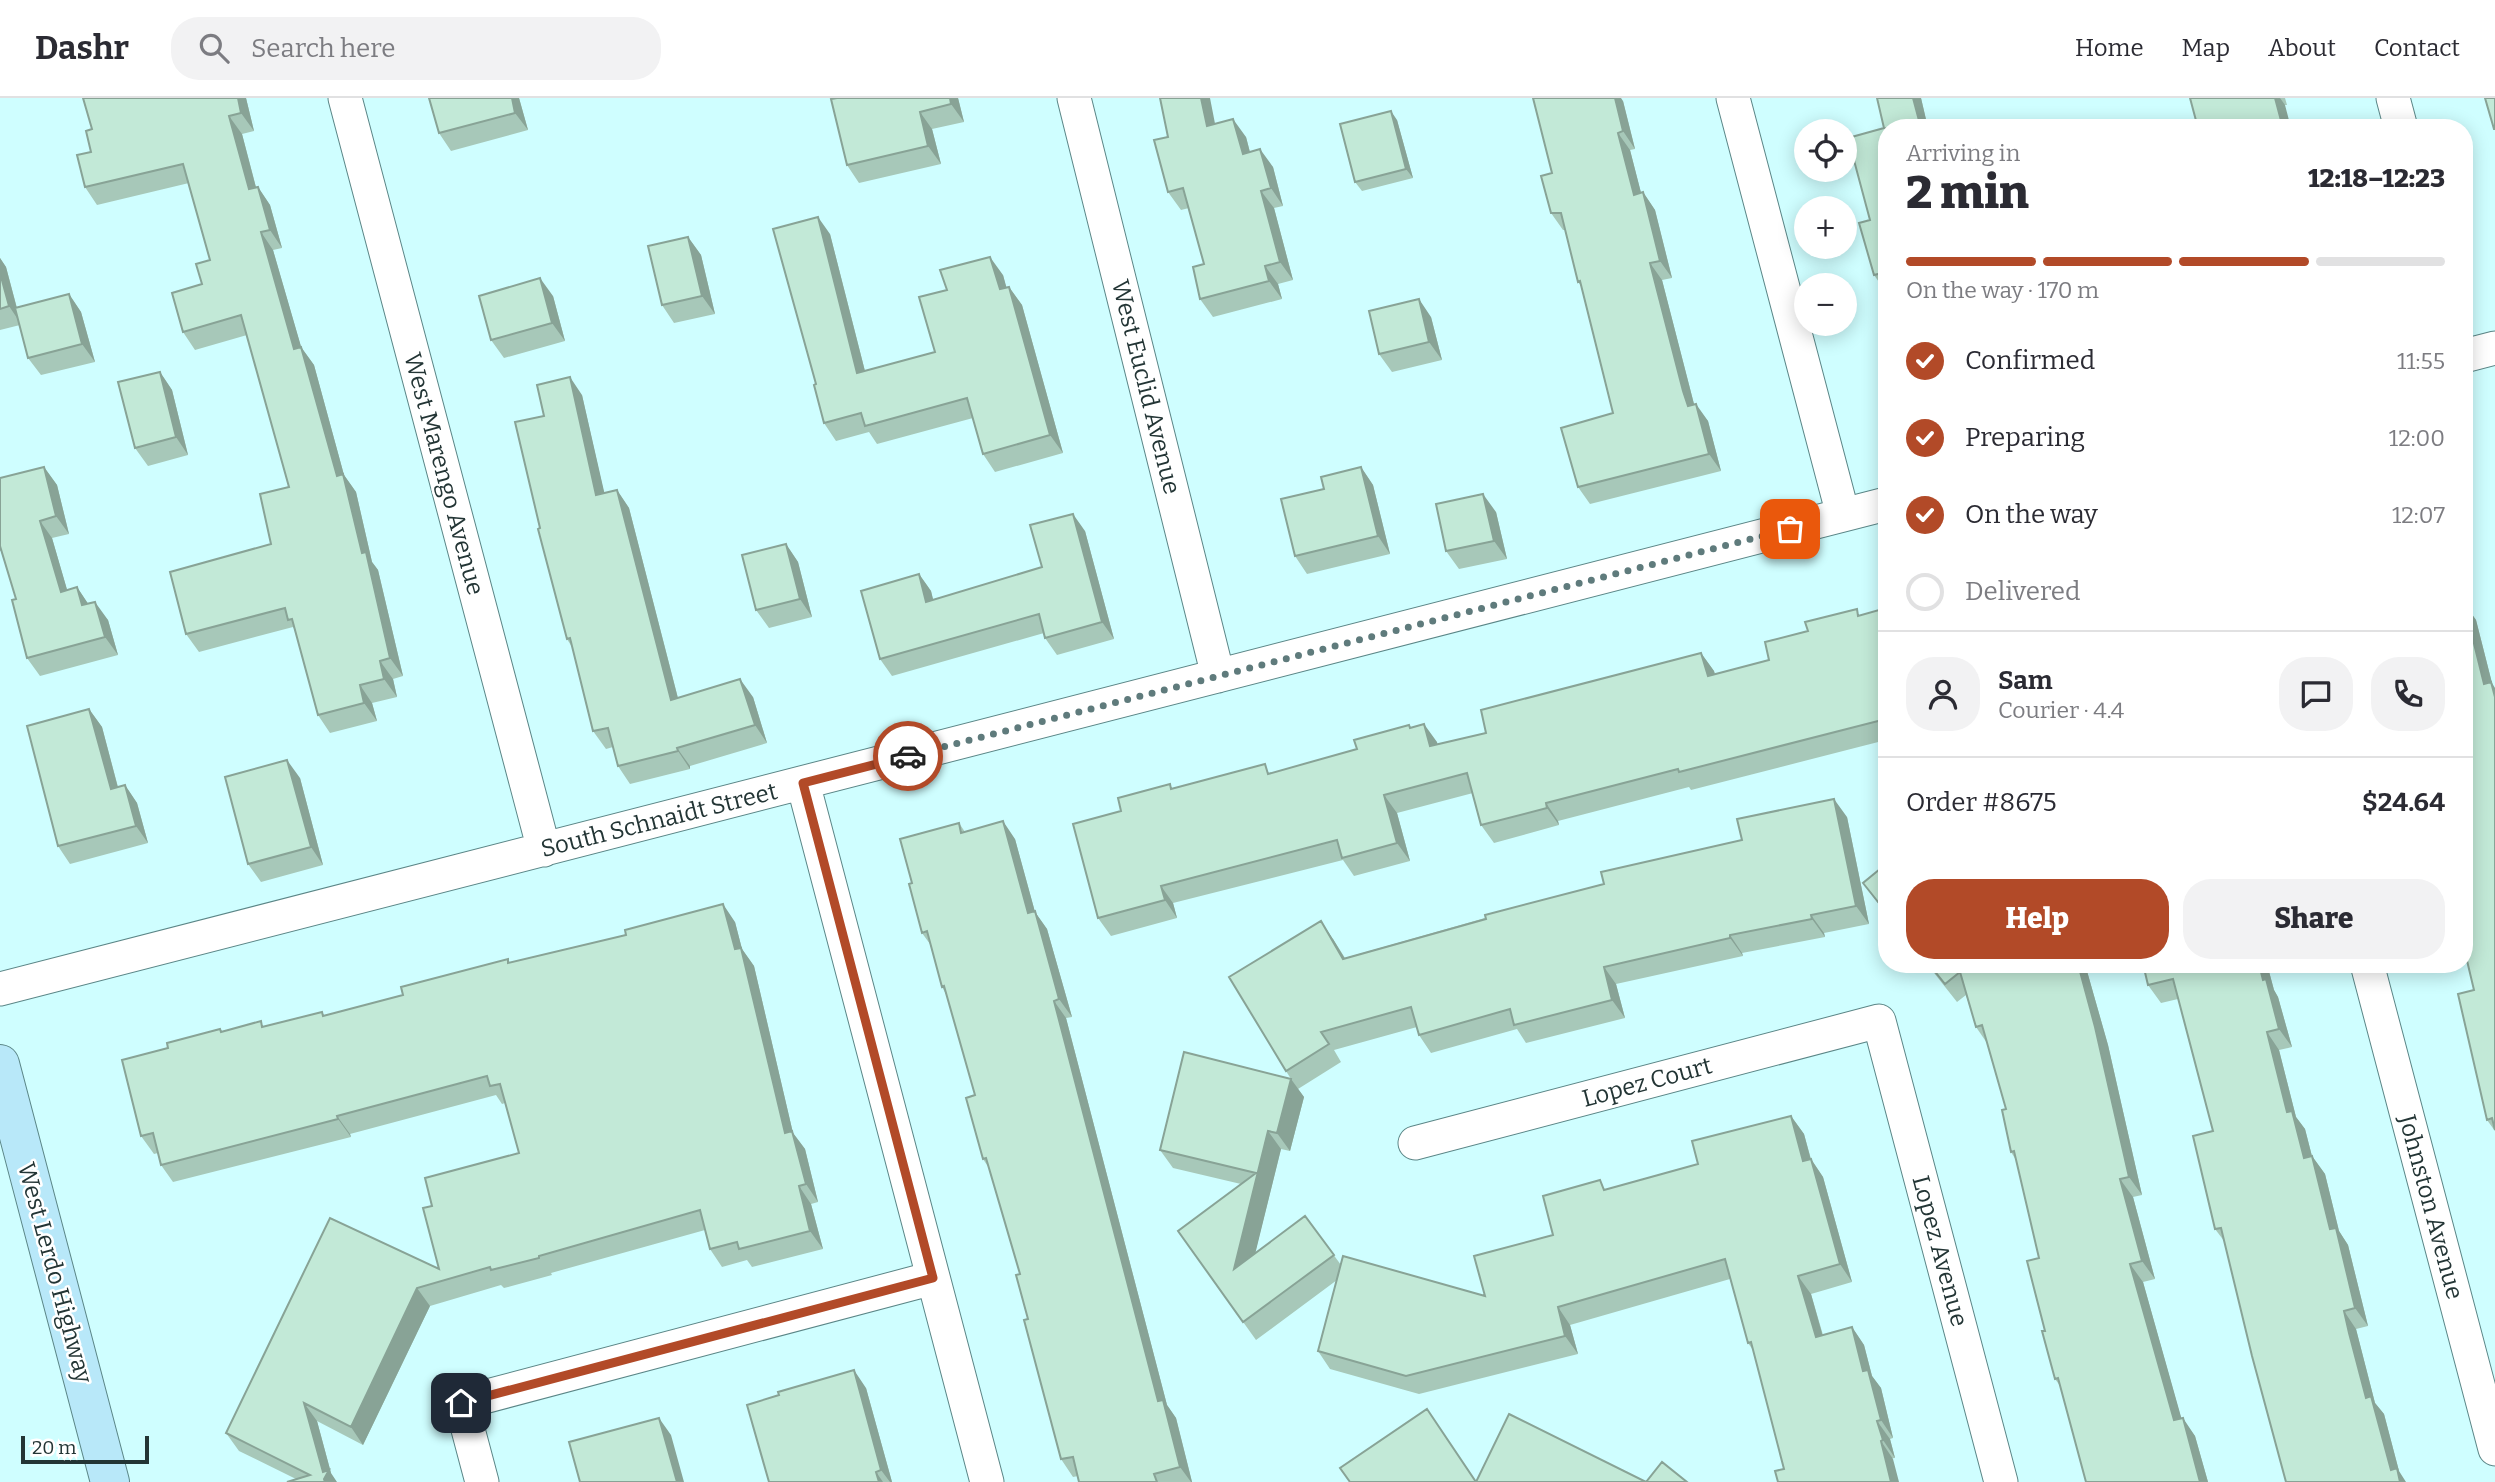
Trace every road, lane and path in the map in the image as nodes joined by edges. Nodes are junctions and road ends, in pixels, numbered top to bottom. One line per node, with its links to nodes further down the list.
1 (345, 98): 12 (street, West Marengo Avenue)
2 (1074, 98): 10 (street, West Euclid Avenue)
3 (1733, 98): 9 (street)
4 (2393, 98): 5 (street)
5 (2399, 119)
6 (2495, 348): 7 (street)
7 (2473, 354)
8 (1878, 506): 9 (street, South Schnaidt Street)
9 (1843, 515): 10 (street, South Schnaidt Street)
10 (1218, 676): 11 (street, South Schnaidt Street)
11 (803, 783): 12 (street, South Schnaidt Street); 18 (street)
12 (544, 850): 14 (street, South Schnaidt Street)
13 (2369, 973): 19 (street, Johnston Avenue)
14 (0, 989)
15 (1879, 1021): 17 (street, Lopez Court); 23 (street, Lopez Avenue)
16 (0, 1065): 20 (main road, West Lerdo Highway)
17 (1415, 1143)
18 (933, 1278): 21 (street); 22 (street)
19 (2495, 1449)
20 (110, 1482)
21 (482, 1482)
22 (987, 1482)
23 (2001, 1482)

